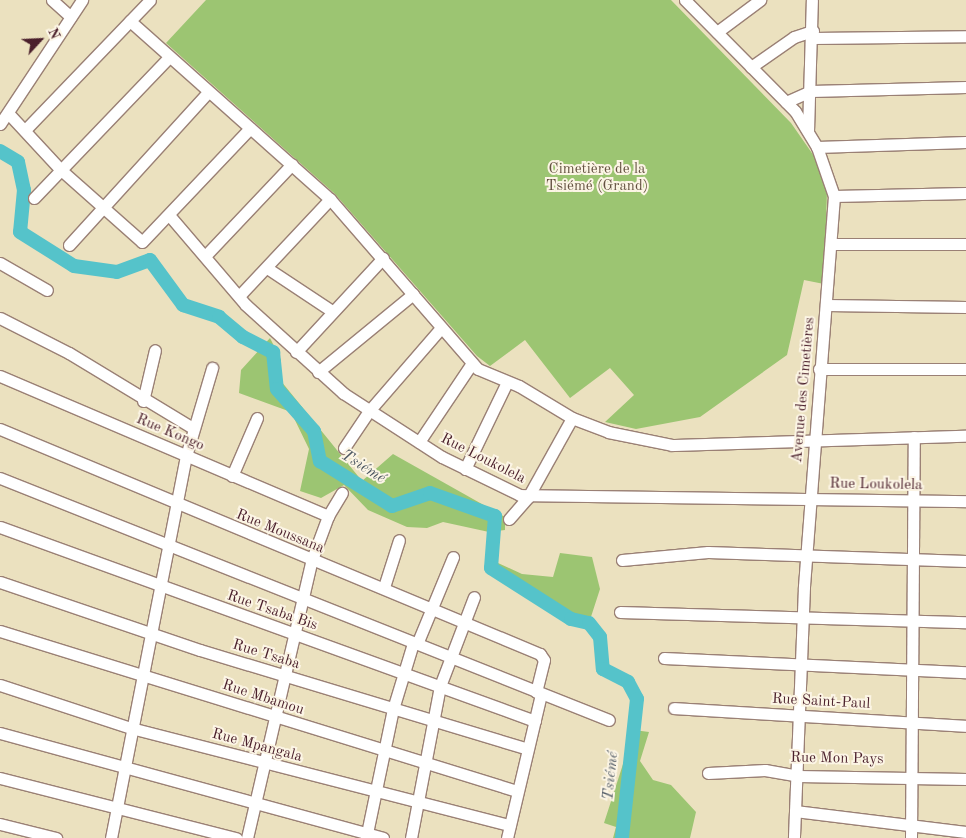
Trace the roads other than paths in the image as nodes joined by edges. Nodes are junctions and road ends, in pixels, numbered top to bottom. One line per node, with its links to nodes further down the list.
1 (52, 0): 7 (street)
2 (82, 0): 7 (street)
3 (150, 0): 8 (street)
4 (686, 0): 9 (street, Avenue des Cimetières)
5 (760, 0): 9 (street)
6 (812, 0): 10 (street)
7 (71, 17): 18 (street)
8 (130, 21): 12 (street); 21 (street)
9 (717, 32): 13 (street, Avenue des Cimetières)
10 (813, 35): 11 (street); 13 (street); 15 (street)
11 (966, 36)
12 (169, 57): 16 (street); 26 (street)
13 (751, 67): 17 (street, Avenue des Cimetières)
14 (966, 88): 15 (street)
15 (811, 91): 17 (street); 22 (street)
16 (208, 92): 20 (street); 31 (street)
17 (786, 102): 22 (street, Avenue des Cimetières)
18 (8, 113): 19 (street); 21 (street)
19 (0, 124)
20 (250, 128): 25 (street); 32 (street)
21 (25, 130): 26 (street)
22 (808, 131): 24 (street, Avenue des Cimetières)
23 (966, 142): 24 (street)
24 (817, 147): 28 (street, Avenue des Cimetières)
25 (292, 164): 30 (street); 36 (street)
26 (61, 170): 29 (street); 31 (street)
27 (966, 194): 28 (street)
28 (834, 196): 33 (street, Avenue des Cimetières)
29 (34, 198)
30 (330, 199): 37 (street); 39 (street)
31 (103, 206): 32 (street); 35 (street)
32 (168, 215): 36 (street, Rue Loukolela)
33 (833, 244): 34 (street); 43 (street, Avenue des Cimetières)
34 (966, 244)
35 (70, 245)
36 (206, 255): 42 (street, Rue Loukolela)
37 (383, 258): 41 (street); 45 (street)
38 (0, 263): 40 (street)
39 (267, 268): 42 (street); 45 (street)
40 (47, 290)
41 (413, 294): 47 (street); 54 (street)
42 (239, 296): 49 (street, Rue Loukolela)
43 (827, 305): 44 (street); 52 (street, Avenue des Cimetières)
44 (966, 307)
45 (332, 311): 49 (street)
46 (0, 318): 57 (street)
47 (441, 328): 50 (street); 58 (street)
48 (155, 350): 57 (street)
49 (296, 352): 54 (street, Rue Loukolela)
50 (472, 363): 56 (street); 66 (street)
51 (212, 368): 61 (street)
52 (819, 369): 53 (street); 65 (street, Avenue des Cimetières)
53 (966, 369)
54 (318, 372): 58 (street, Rue Loukolela)
55 (0, 376): 68 (street, Rue Kongo)
56 (507, 382): 60 (street); 69 (street)
57 (143, 401): 61 (street)
58 (369, 411): 66 (street, Rue Loukolela); 67 (street)
59 (257, 418): 70 (street)
60 (572, 418): 65 (street); 73 (street)
61 (193, 428): 68 (street)
62 (0, 429): 77 (street, Rue Moussana)
63 (966, 436): 64 (street)
64 (914, 437): 65 (street); 75 (street)
65 (813, 438): 74 (street, Avenue des Cimetières)
66 (419, 442): 69 (street, Rue Loukolela)
67 (344, 448)
68 (186, 456): 70 (street, Rue Kongo); 77 (street)
69 (466, 468): 73 (street, Rue Loukolela)
70 (232, 476): 78 (street, Rue Kongo)
71 (0, 478): 82 (street)
72 (342, 493): 78 (street)
73 (528, 497): 74 (street, Rue Loukolela); 79 (street)
74 (810, 499): 75 (street, Rue Loukolela); 83 (street, Avenue des Cimetières)
75 (915, 501): 76 (street, Rue Loukolela); 86 (street)
76 (966, 501)
77 (178, 506): 82 (street); 88 (street, Rue Moussana)
78 (328, 516): 88 (street)
79 (509, 519)
80 (0, 527): 91 (street, Rue Tsaba Bis)
81 (400, 540): 90 (street)
82 (169, 548): 91 (street); 92 (street)
83 (807, 555): 85 (street); 86 (street); 96 (street, Avenue des Cimetières)
84 (453, 557): 94 (street)
85 (622, 560)
86 (912, 560): 87 (street); 97 (street)
87 (966, 561)
88 (311, 562): 90 (street, Rue Moussana); 92 (street)
89 (0, 582): 101 (street, Rue Tsaba)
90 (384, 587): 94 (street, Rue Moussana)
91 (161, 588): 101 (street); 102 (street, Rue Tsaba Bis)
92 (306, 597): 102 (street); 103 (street)
93 (474, 597): 99 (street)
94 (431, 610): 99 (street, Rue Moussana); 103 (street)
95 (620, 612): 96 (street)
96 (803, 616): 97 (street); 106 (street, Avenue des Cimetières)
97 (910, 621): 98 (street); 107 (street)
98 (966, 622)
99 (463, 624): 104 (street); 114 (street, Rue Moussana)
100 (0, 631): 110 (street, Rue Mbamou)
101 (152, 633): 110 (street); 111 (street, Rue Tsaba)
102 (297, 635): 109 (street, Rue Tsaba Bis); 111 (street)
103 (415, 643): 104 (street); 109 (street)
104 (451, 656): 113 (street); 114 (street)
105 (664, 658): 106 (street)
106 (800, 666): 107 (street); 117 (street, Avenue des Cimetières)
107 (910, 670): 108 (street); 122 (street)
108 (966, 672)
109 (403, 673): 113 (street, Rue Tsaba Bis); 116 (street)
110 (143, 676): 118 (street, Rue Mbamou); 124 (street)
111 (287, 678): 116 (street, Rue Tsaba); 118 (street)
112 (0, 685): 124 (street, Rue Mpangala)
113 (440, 686): 119 (street); 121 (street, Rue Tsaba Bis)
114 (539, 693): 120 (street); 121 (street)
115 (674, 708): 117 (street, Rue Saint-Paul)
116 (393, 709): 119 (street, Rue Tsaba); 127 (street)
117 (798, 718): 122 (street, Rue Saint-Paul); 132 (street, Avenue des Cimetières)
118 (276, 719): 127 (street, Rue Mbamou); 128 (street)
119 (432, 720): 126 (street, Rue Tsaba); 129 (street)
120 (609, 720)
121 (534, 721): 126 (street)
122 (909, 723): 123 (street, Rue Saint-Paul); 133 (street)
123 (966, 726)
124 (131, 728): 128 (street, Rue Mpangala); 130 (street)
125 (0, 733): 130 (street)
126 (527, 749): 136 (street)
127 (384, 752): 129 (street, Rue Mbamou); 137 (street)
128 (266, 764): 137 (street, Rue Mpangala); 139 (street)
129 (426, 764): 136 (street, Rue Mbamou); 138 (street)
130 (125, 766): 139 (street); 140 (street)
131 (708, 773): 132 (street, Rue Mon Pays)
132 (798, 776): 133 (street, Rue Mon Pays); 141 (street, Avenue des Cimetières)
133 (909, 776): 135 (street, Rue Mon Pays); 143 (street)
134 (0, 778): 140 (street)
135 (966, 779)
136 (517, 791): 144 (street)
137 (374, 792): 138 (street, Rue Mpangala); 146 (street)
138 (418, 804): 144 (street, Rue Mpangala); 152 (street)
139 (255, 805): 146 (street); 150 (street)
140 (115, 809): 148 (street); 149 (street)
141 (795, 811): 143 (street); 154 (street, Avenue des Cimetières)
142 (0, 824): 147 (street)
143 (910, 824): 145 (street); 155 (street)
144 (510, 825): 153 (street)
145 (966, 832)
146 (366, 836): 151 (street)
147 (56, 838)
148 (111, 838)
149 (236, 838)
150 (247, 838)
151 (383, 838)
152 (411, 838)
153 (506, 838)
154 (794, 838)
155 (911, 838)

